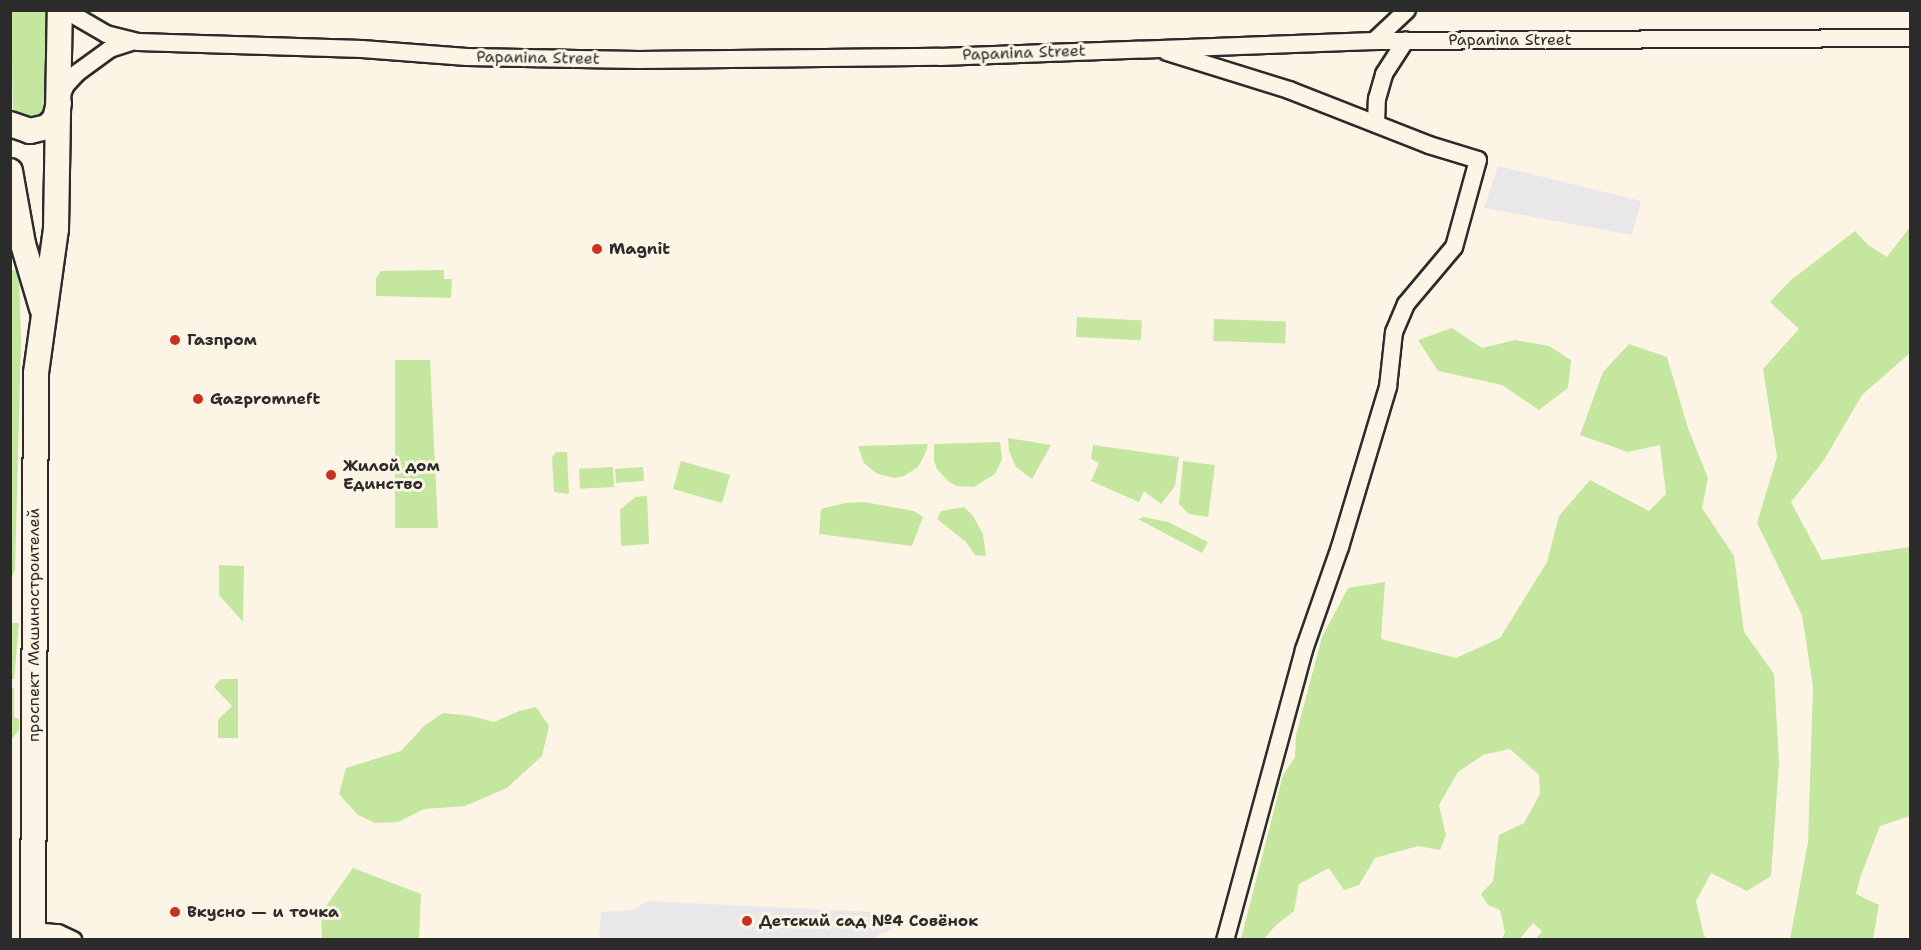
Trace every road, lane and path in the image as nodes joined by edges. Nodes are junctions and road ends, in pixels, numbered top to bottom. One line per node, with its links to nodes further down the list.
1 (60, 10): 9 (street, проспект Машиностроителей)
2 (65, 10): 7 (street, Papanina Street)
3 (1407, 10): 6 (street)
4 (1911, 38): 5 (street, Papanina Street)
5 (1406, 40): 6 (street, Papanina Street); 11 (street)
6 (1374, 41): 8 (street, Papanina Street)
7 (138, 42): 8 (street, Papanina Street); 9 (street, Papanina Street)
8 (1155, 49): 11 (street)
9 (60, 99): 10 (street, проспект Машиностроителей); 13 (street, проспект Машиностроителей)
10 (10, 124)
11 (1376, 124): 16 (street)
12 (10, 171): 13 (street, проспект Машиностроителей)
13 (43, 310): 14 (street, проспект Машиностроителей)
14 (33, 935): 15 (street)
15 (73, 939)
16 (1225, 939)

